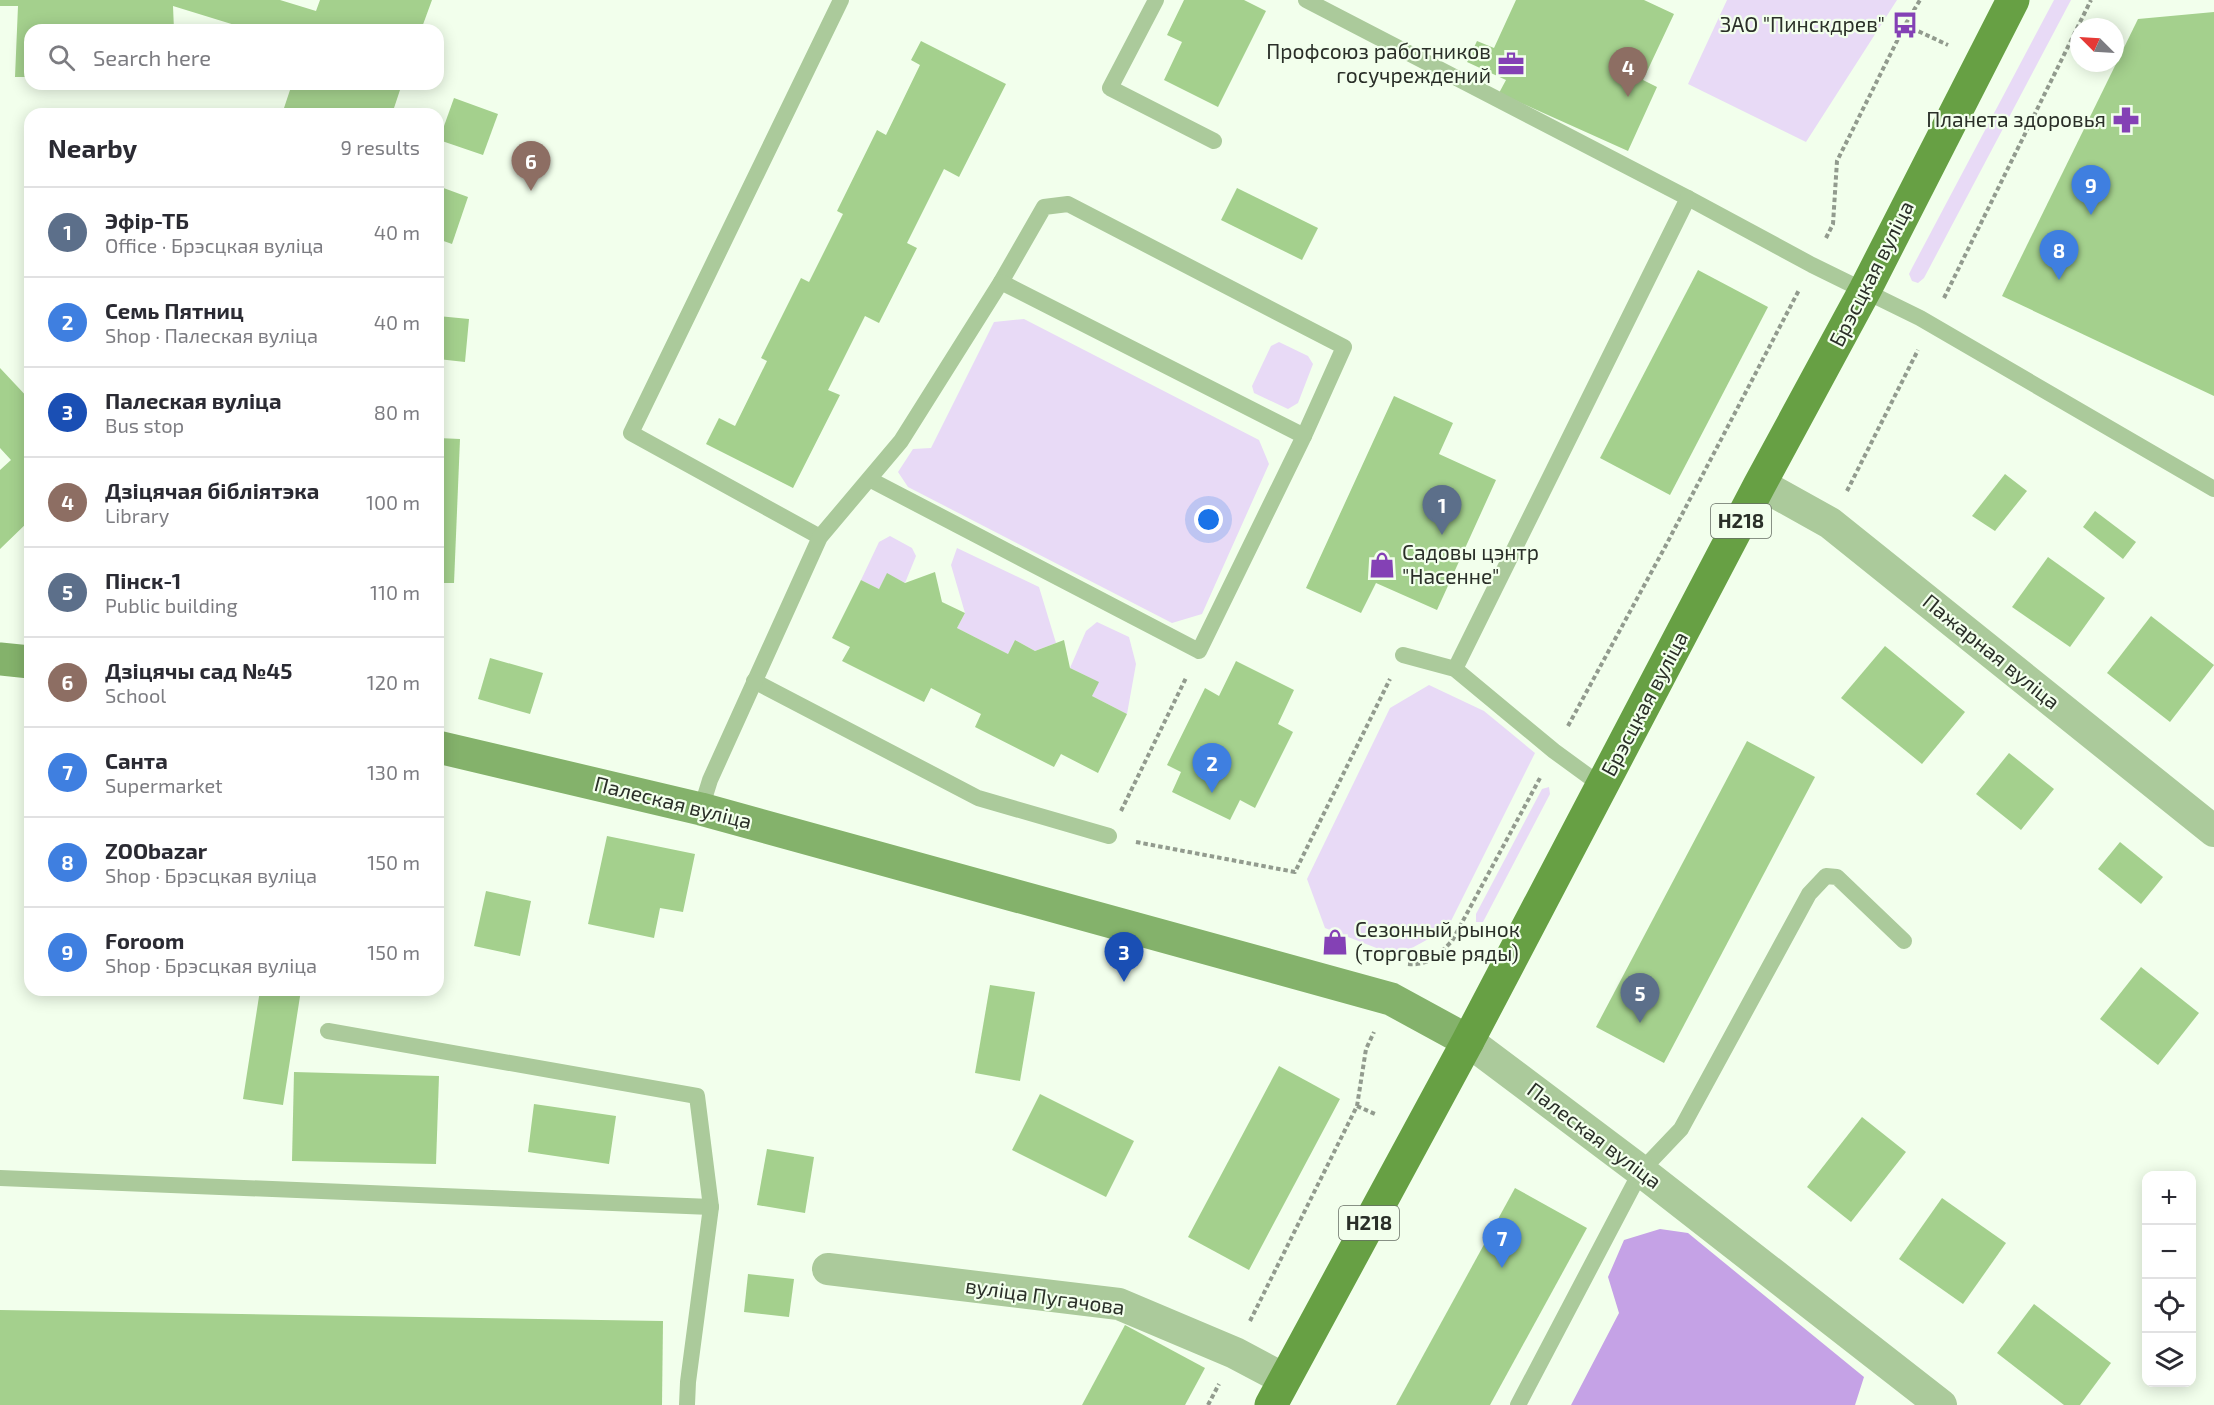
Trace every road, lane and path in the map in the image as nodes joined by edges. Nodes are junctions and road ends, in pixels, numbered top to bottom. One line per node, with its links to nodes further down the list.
1 (840, 0): 20 (lane)
2 (1156, 0): 9 (lane)
3 (1306, 0): 10 (lane)
4 (1920, 0): 7 (path)
5 (2013, 0): 8 (main road, Брэсцкая вуліца / Н218)
6 (2091, 0): 14 (path)
7 (1905, 25): 8 (path); 11 (path)
8 (1981, 61): 13 (main road, Брэсцкая вуліца / Н218)
9 (1214, 141)
10 (1688, 198): 11 (lane); 25 (lane)
11 (1812, 265): 13 (lane); 28 (path)
12 (1001, 282): 15 (lane); 15 (lane); 16 (lane)
13 (1865, 290): 14 (lane); 17 (main road, Брэсцкая вуліца / Н218)
14 (1931, 324): 18 (lane); 19 (path)
15 (1304, 436): 21 (lane)
16 (869, 479): 20 (lane); 21 (lane)
17 (1760, 484): 19 (street, Пажарная вуліца); 29 (main road, Брэсцкая вуліца / Н218)
18 (2214, 489)
19 (1830, 523): 31 (street, Пажарная вуліца)
20 (820, 537): 26 (lane)
21 (1199, 651): 32 (path)
22 (1402, 655): 25 (lane); 32 (path)
23 (0, 659): 24 (street)
24 (24, 662)
25 (1455, 669): 28 (lane)
26 (754, 681): 30 (lane); 32 (lane)
27 (444, 748): 30 (street, Палеская вуліца)
28 (1554, 751): 29 (lane); 34 (path)
29 (1602, 786): 37 (main road, Брэсцкая вуліца / Н218)
30 (701, 809): 37 (street, Палеская вуліца)
31 (2214, 831)
32 (1109, 837)
33 (1904, 941): 40 (lane)
34 (1407, 964)
35 (1377, 1028): 38 (path)
36 (328, 1030): 42 (lane)
37 (1468, 1041): 40 (street, Палеская вуліца); 45 (main road, Брэсцкая вуліца / Н218)
38 (1357, 1106): 39 (path); 44 (path)
39 (1375, 1114)
40 (1641, 1171): 48 (lane); 49 (street, Палеская вуліца)
41 (0, 1178): 42 (lane)
42 (711, 1207): 46 (lane)
43 (828, 1269): 44 (street, вуліца Пугачова)
44 (1235, 1353): 45 (street, вуліца Пугачова); 47 (path)
45 (1278, 1392)
46 (687, 1405)
47 (1208, 1405)
48 (1518, 1405)
49 (1941, 1405)

